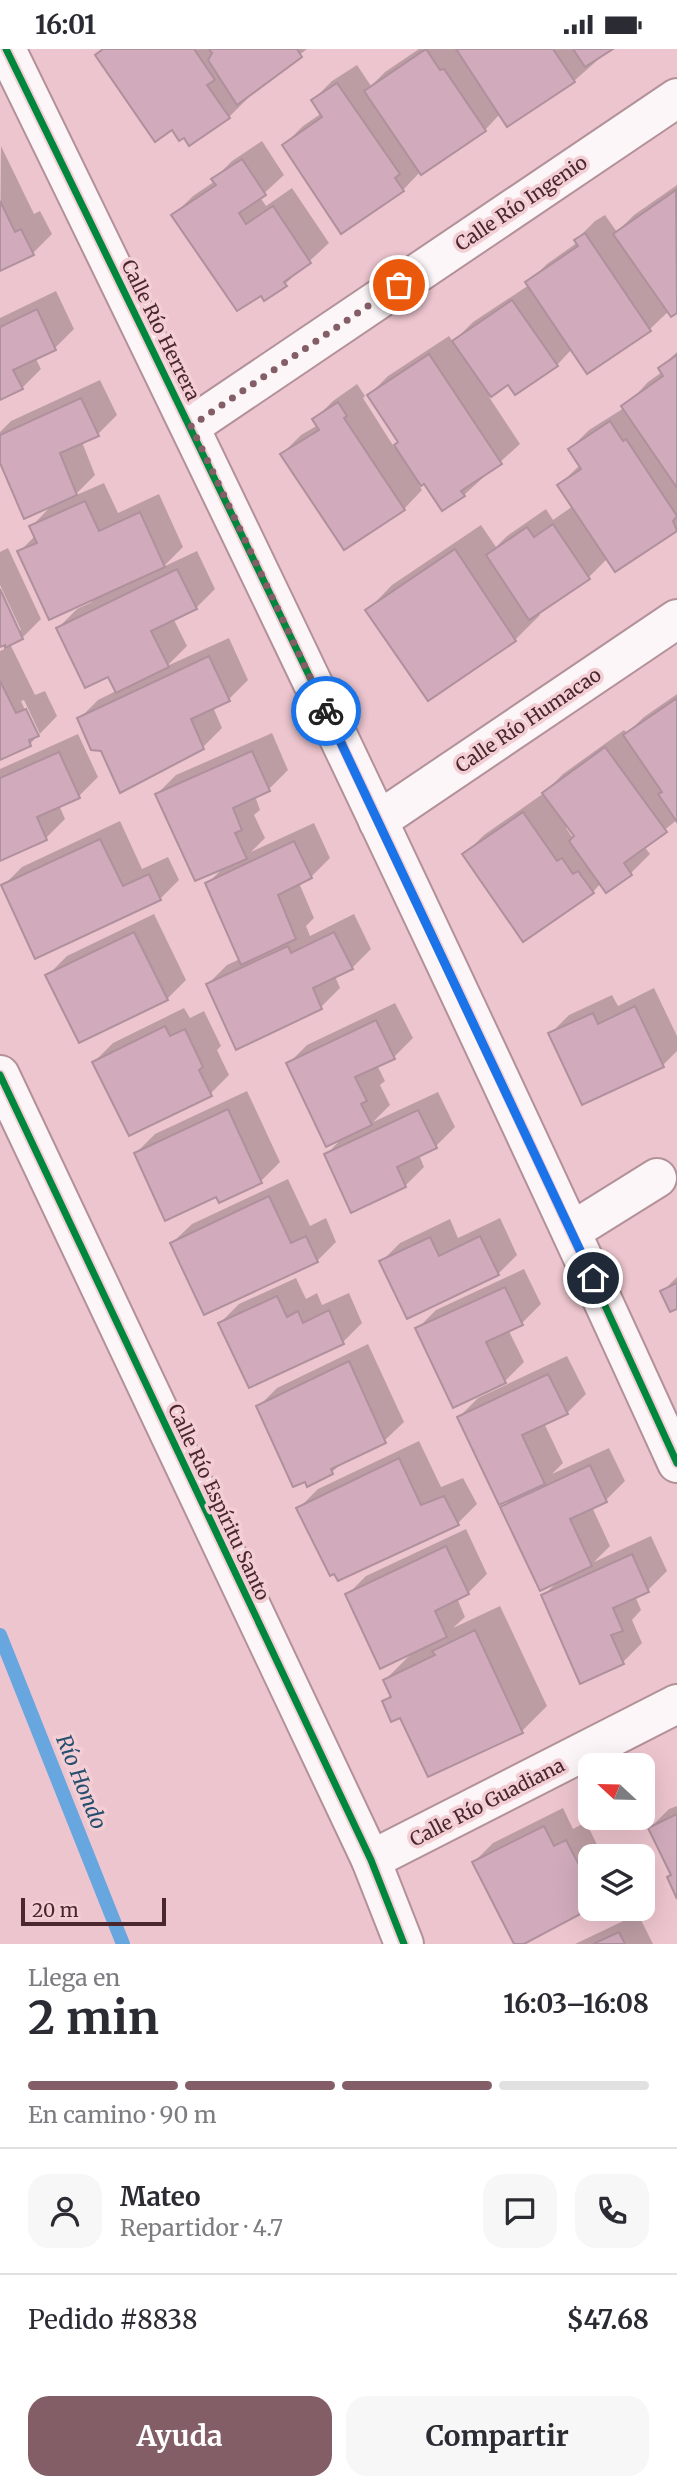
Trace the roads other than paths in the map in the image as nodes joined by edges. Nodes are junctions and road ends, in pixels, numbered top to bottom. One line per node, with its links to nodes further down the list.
1 (6, 49): 3 (street, Calle Río Herrera)
2 (677, 98): 3 (street, Calle Río Ingenio)
3 (191, 426): 5 (street, Calle Río Herrera)
4 (677, 619): 5 (street, Calle Río Humacao)
5 (378, 821): 8 (street, Calle Río Herrera)
6 (0, 1075): 11 (street, Calle Río Espíritu Santo)
7 (657, 1178): 8 (street)
8 (572, 1231): 9 (street, Calle Río Herrera)
9 (677, 1463)
10 (677, 1704): 11 (street, Calle Río Guadiana)
11 (371, 1860): 12 (street, Calle Río Espíritu Santo)
12 (404, 1944)

